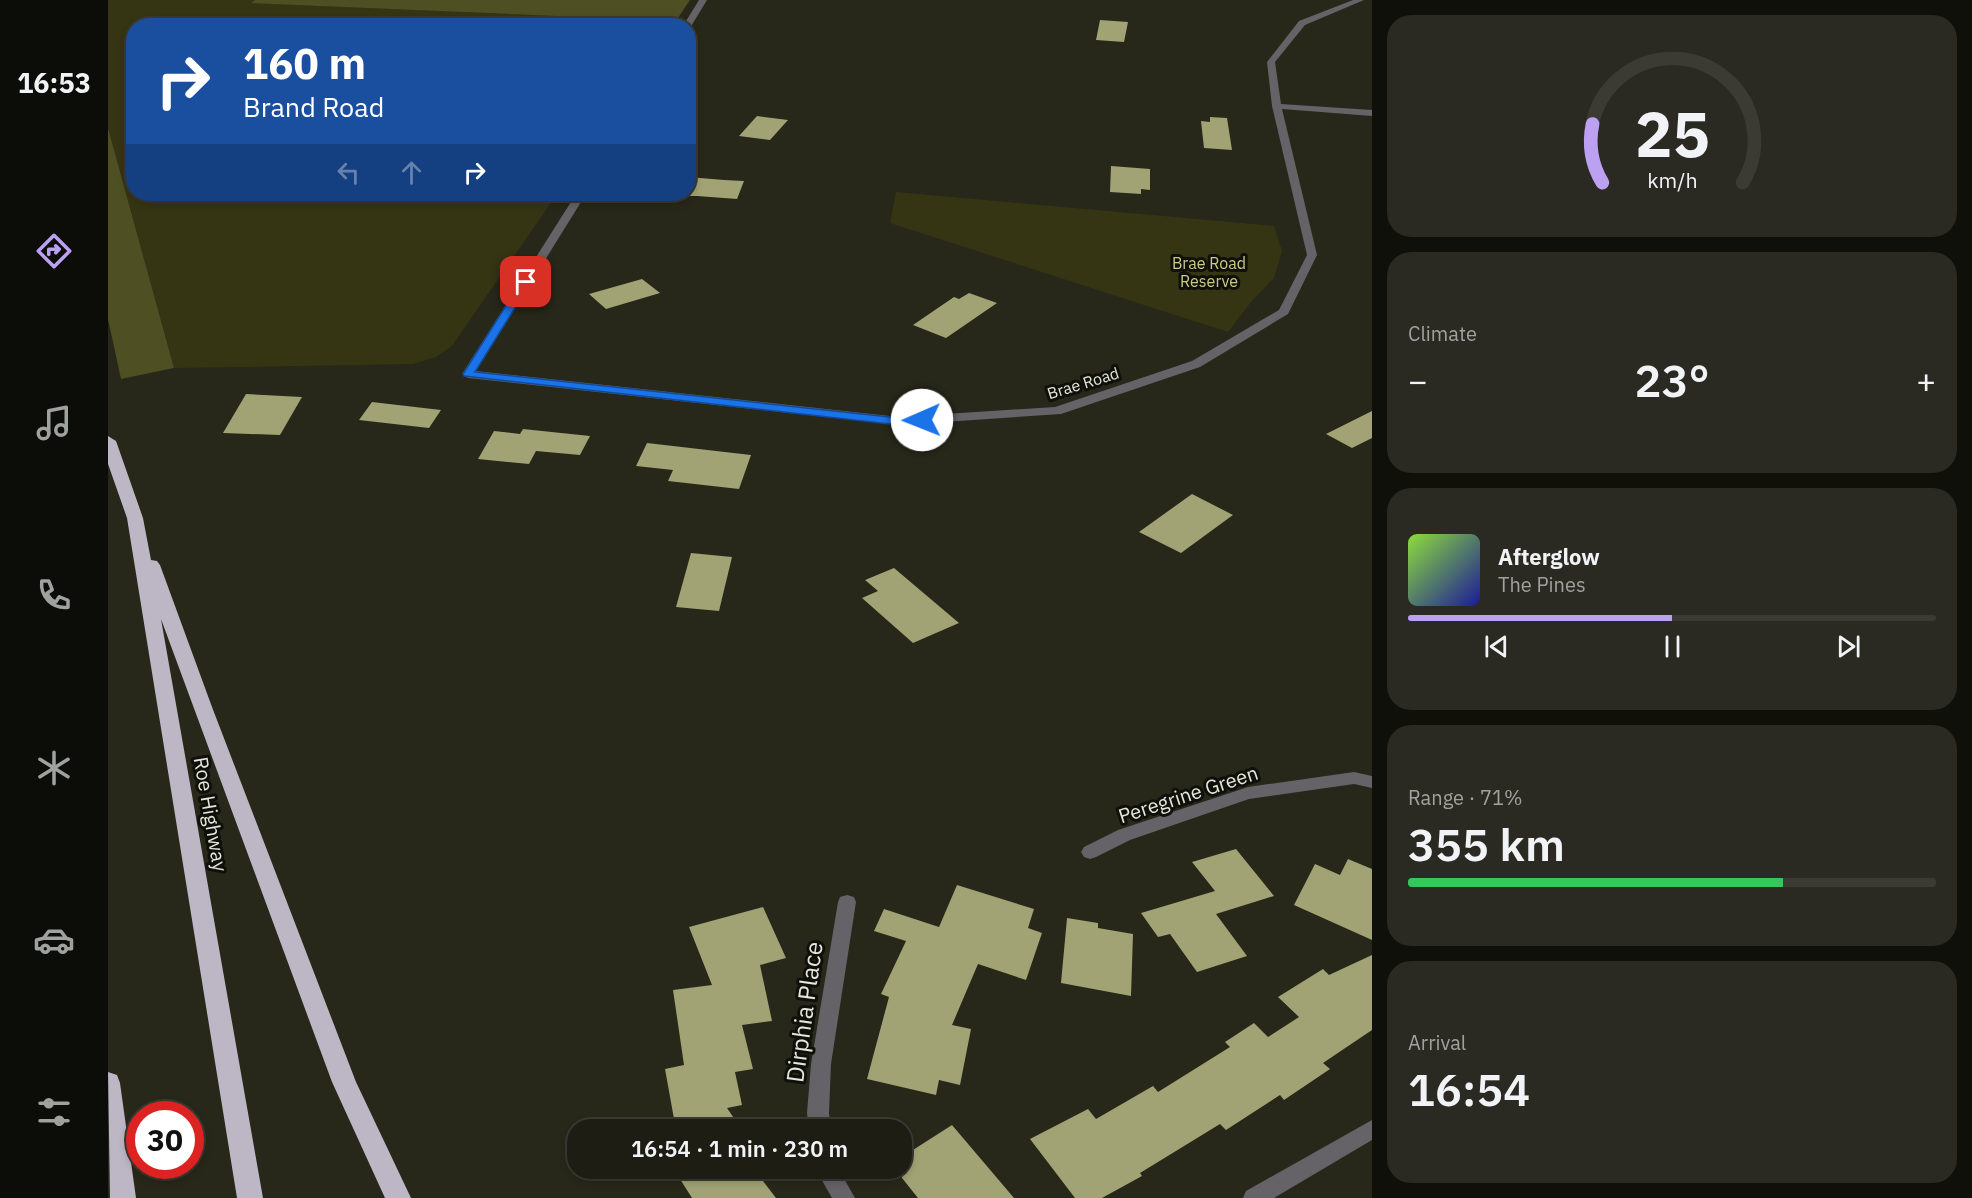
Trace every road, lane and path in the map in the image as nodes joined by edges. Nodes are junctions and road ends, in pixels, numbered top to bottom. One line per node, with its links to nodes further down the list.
1 (703, 0): 3 (street)
2 (1360, 0): 4 (street, Brae Road)
3 (692, 18)
4 (1277, 106): 5 (street); 6 (street, Brae Road)
5 (1372, 113)
6 (578, 201)
7 (108, 441): 8 (highway, Roe Highway)
8 (135, 518): 17 (highway, Roe Highway); 18 (highway)
9 (1372, 782): 10 (street, Peregrine Green)
10 (1090, 852)
11 (847, 902): 13 (street, Dirphia Place)
12 (108, 1083): 16 (highway)
13 (819, 1119)
14 (1372, 1129): 20 (street)
15 (833, 1179): 19 (street)
16 (123, 1198)
17 (250, 1198)
18 (398, 1198)
19 (844, 1198)
20 (1254, 1198)

